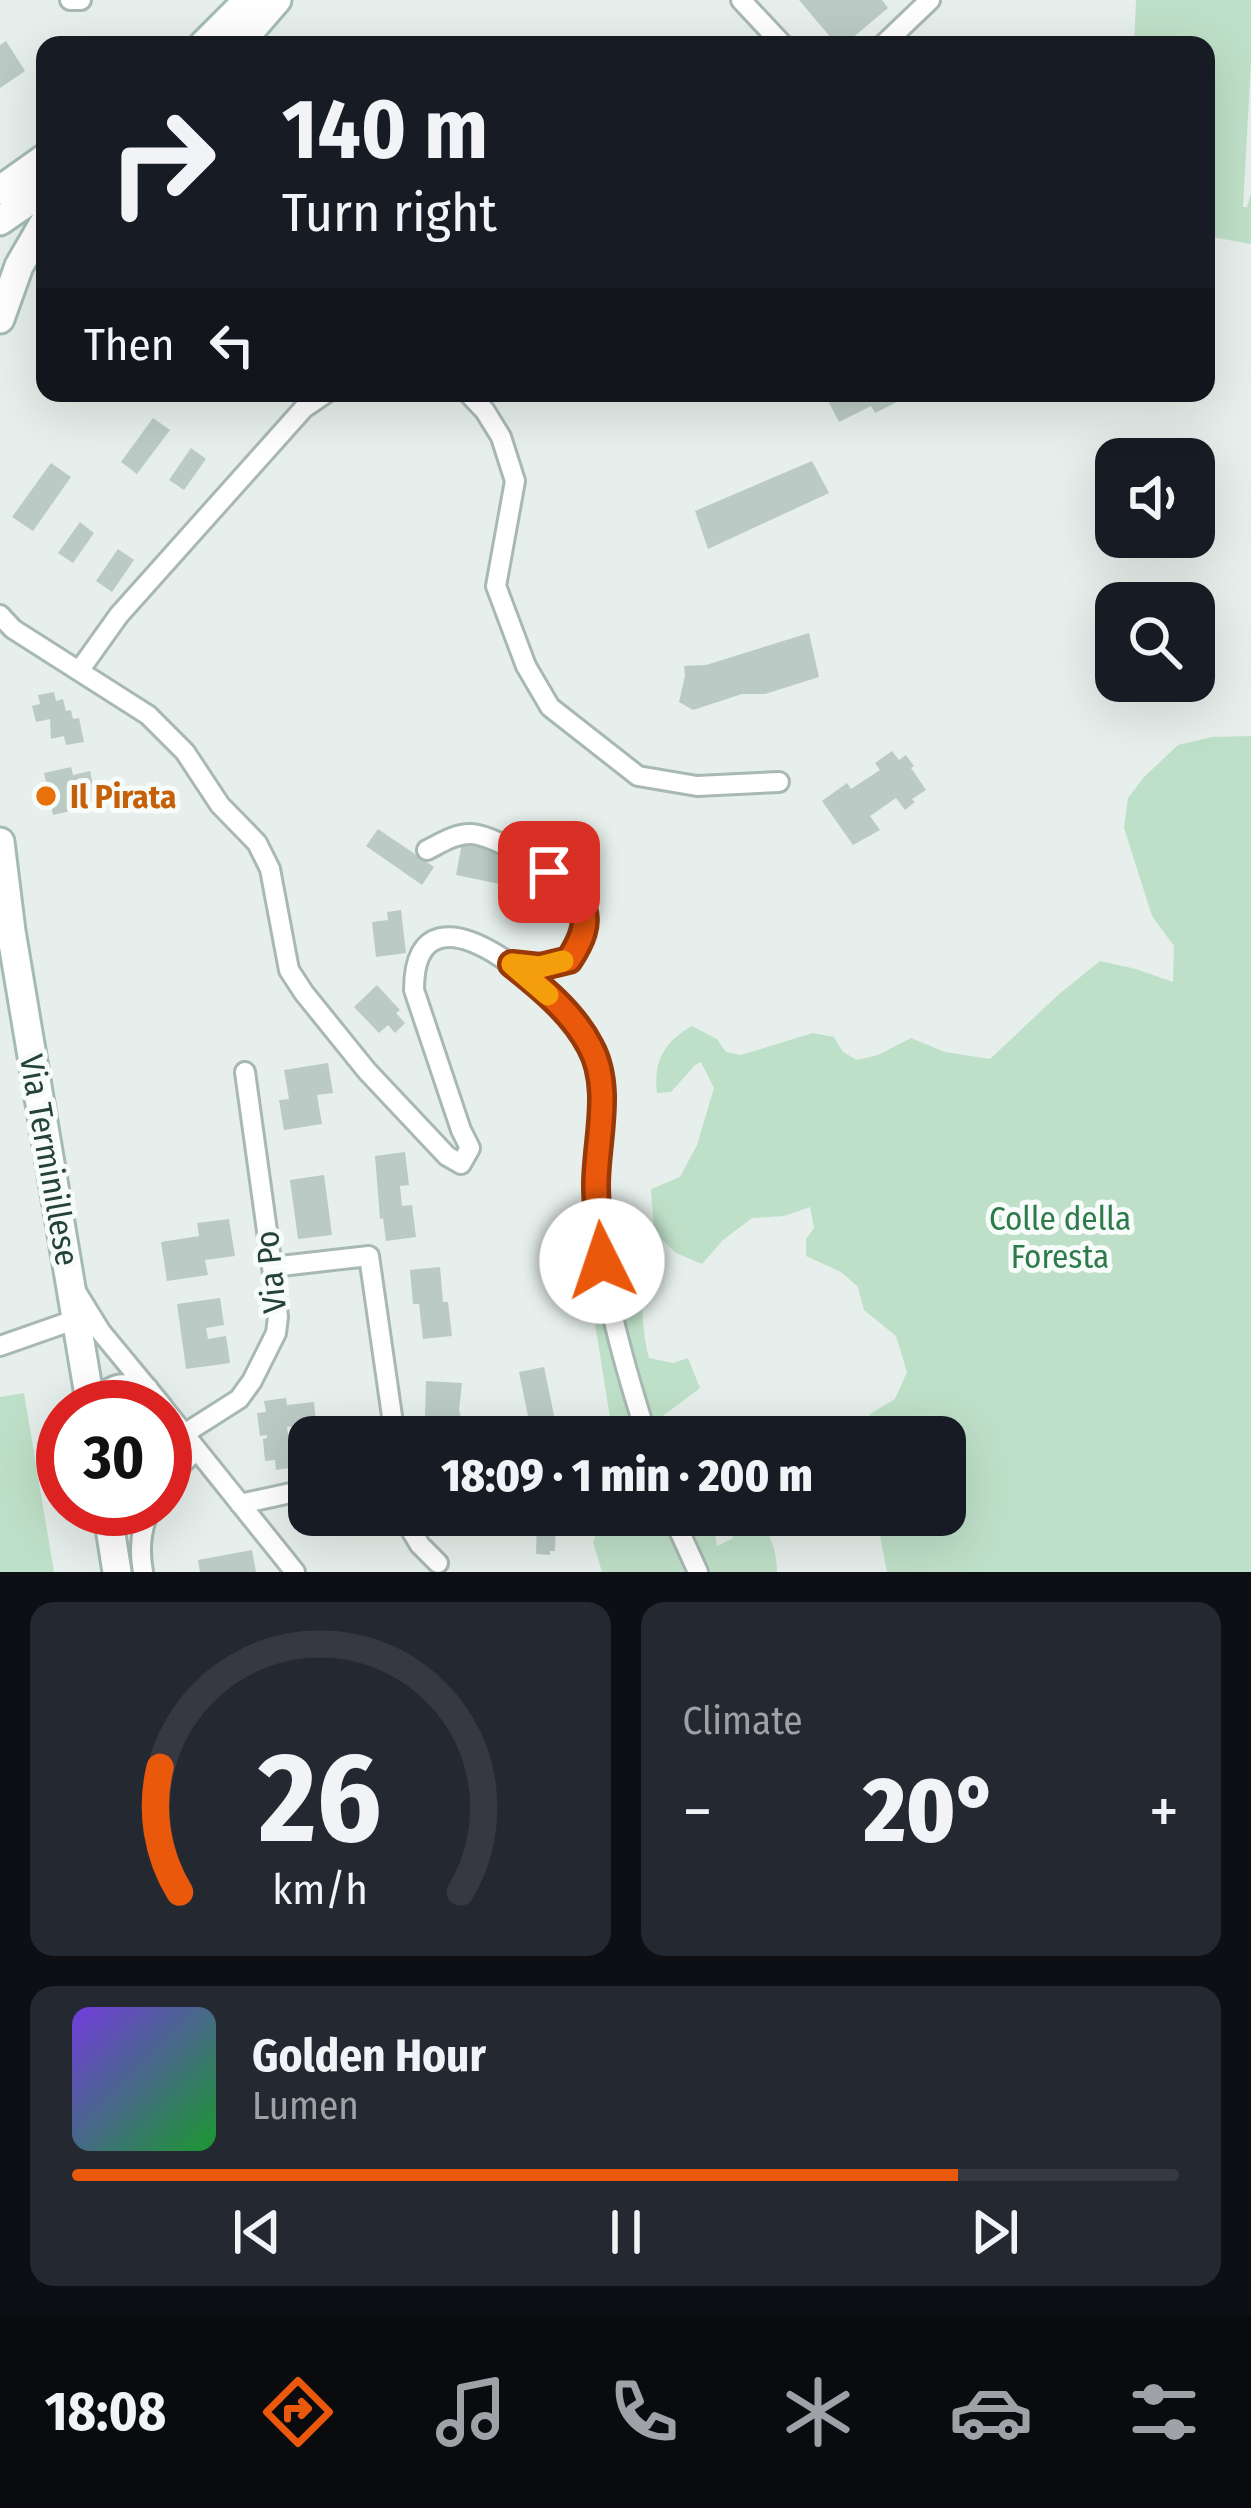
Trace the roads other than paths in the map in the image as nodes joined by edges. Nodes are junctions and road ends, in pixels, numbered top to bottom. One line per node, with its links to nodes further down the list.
1 (70, 0): 2 (street)
2 (81, 0)
3 (248, 0): 7 (main road)
4 (277, 0): 8 (main road)
5 (741, 0): 9 (street)
6 (930, 0): 10 (street)
7 (212, 36)
8 (246, 36)
9 (775, 36)
10 (892, 36)
11 (36, 145): 13 (main road)
12 (36, 164): 14 (main road)
13 (0, 166)
14 (0, 190)
15 (36, 196): 16 (main road)
16 (0, 221)
17 (36, 237): 18 (main road)
18 (0, 320)
19 (313, 402): 22 (street)
20 (476, 402): 23 (street)
21 (0, 615): 22 (street)
22 (79, 671): 26 (street)
23 (779, 782)
24 (0, 842): 29 (main road, Via Terminillese)
25 (427, 850): 26 (street)
26 (512, 964): 35 (street)
27 (244, 1072): 28 (street, Via Po)
28 (272, 1268): 34 (street); 36 (street, Via Po)
29 (71, 1284): 30 (main road, Via Terminillese); 33 (street)
30 (76, 1319): 31 (street); 32 (main road, Via Terminillese)
31 (0, 1346)
32 (87, 1380)
33 (141, 1380)
34 (392, 1416)
35 (640, 1416)
36 (192, 1440)
37 (192, 1444): 39 (street)
38 (288, 1494): 39 (street)
39 (241, 1504): 47 (street)
40 (111, 1536): 45 (main road)
41 (142, 1536): 46 (street)
42 (415, 1536): 44 (street)
43 (682, 1536): 48 (street)
44 (438, 1563)
45 (117, 1572)
46 (142, 1572)
47 (296, 1572)
48 (698, 1572)

